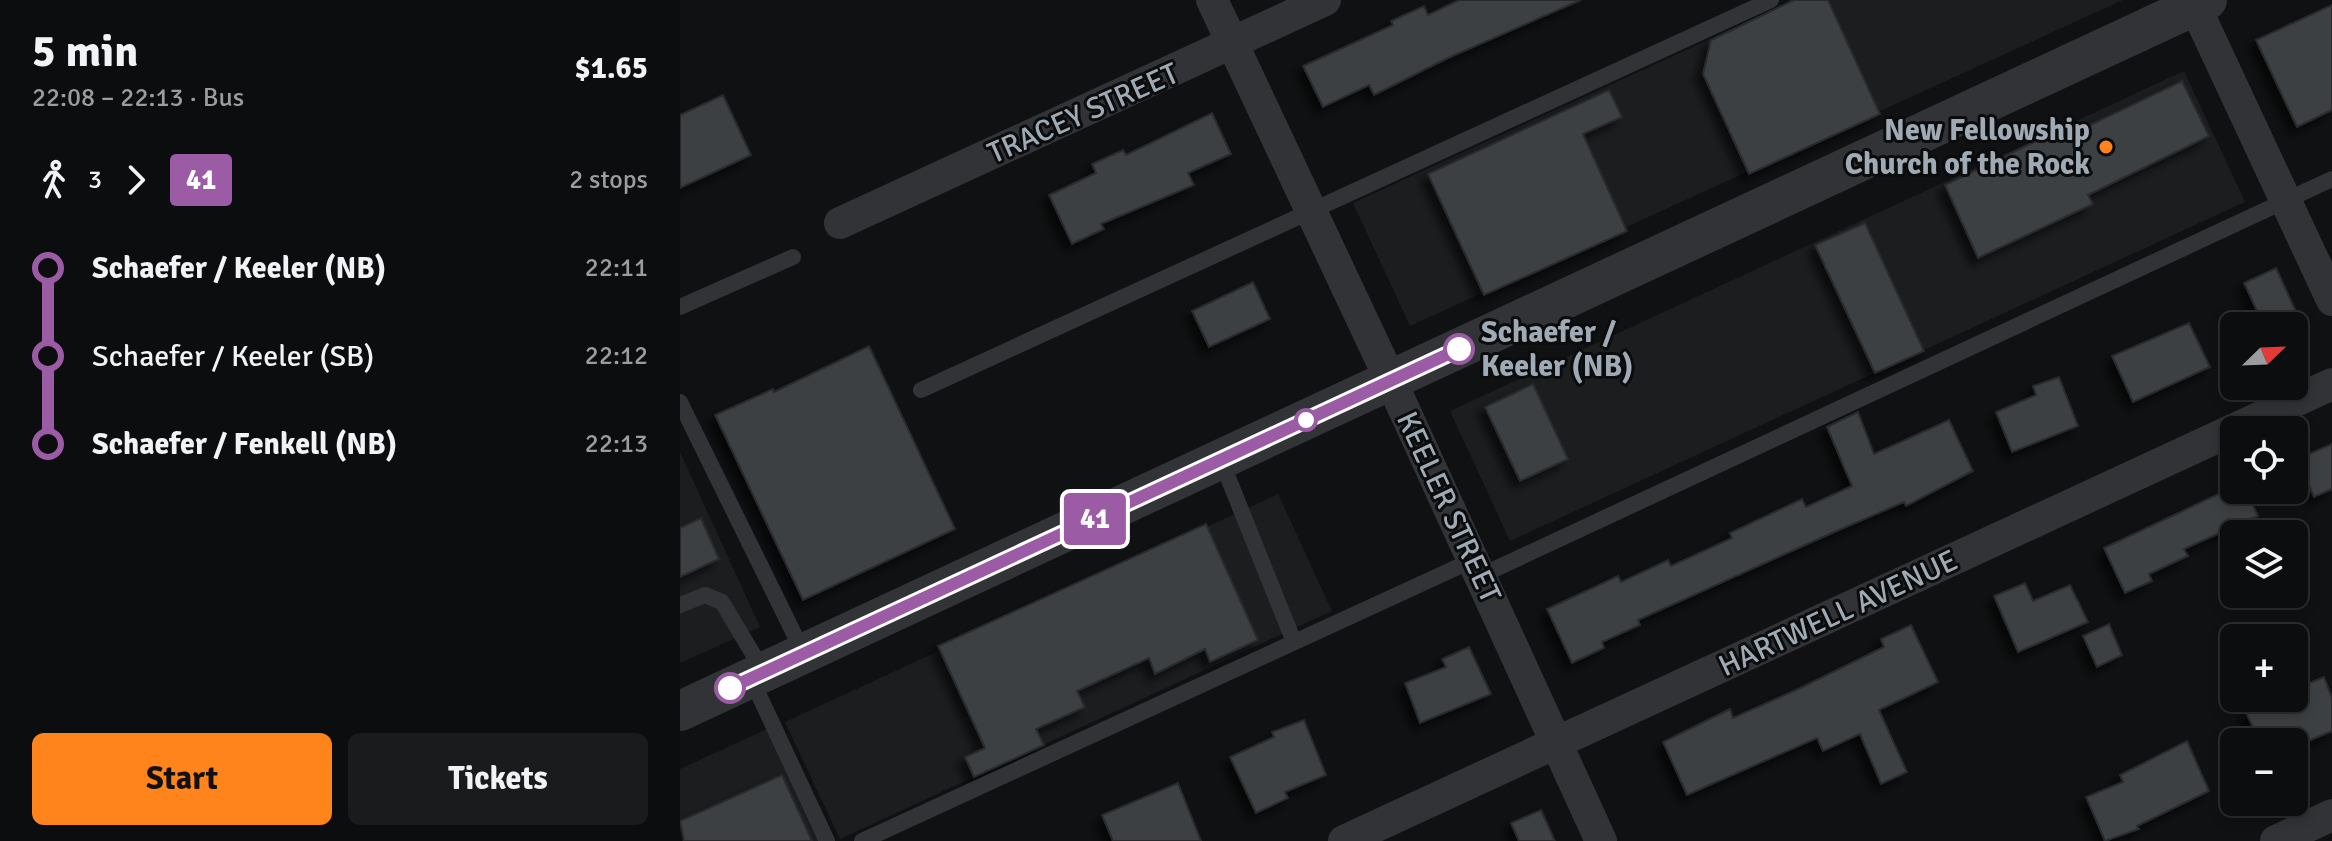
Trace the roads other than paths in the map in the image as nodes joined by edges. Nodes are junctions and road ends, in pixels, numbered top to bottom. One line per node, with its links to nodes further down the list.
1 (1212, 0): 5 (street, KEELER STREET)
2 (1325, 0): 5 (street, TRACEY STREET)
3 (1771, 0): 8 (lane)
4 (2198, 2): 7 (street); 13 (street)
5 (1233, 44): 8 (street, KEELER STREET); 9 (street, TRACEY STREET)
6 (2332, 179): 7 (lane)
7 (2286, 200): 11 (street); 18 (lane)
8 (1312, 212): 13 (street, KEELER STREET); 15 (lane)
9 (840, 223)
10 (793, 257): 12 (lane)
11 (2332, 300)
12 (680, 307)
13 (1391, 381): 17 (street); 18 (street, KEELER STREET)
14 (2332, 384): 24 (street, HARTWELL AVENUE)
15 (921, 390)
16 (680, 402): 21 (lane)
17 (1221, 460): 20 (lane); 21 (street)
18 (1477, 568): 20 (lane); 24 (street, KEELER STREET)
19 (680, 605): 22 (lane)
20 (1294, 642): 27 (lane)
21 (804, 654): 22 (street)
22 (758, 675): 23 (street); 26 (lane)
23 (683, 702)
24 (1557, 742): 28 (street, HARTWELL AVENUE); 29 (street, KEELER STREET)
25 (2332, 815): 30 (street)
26 (827, 841)
27 (862, 841)
28 (1344, 841)
29 (1601, 841)
30 (2276, 841)

